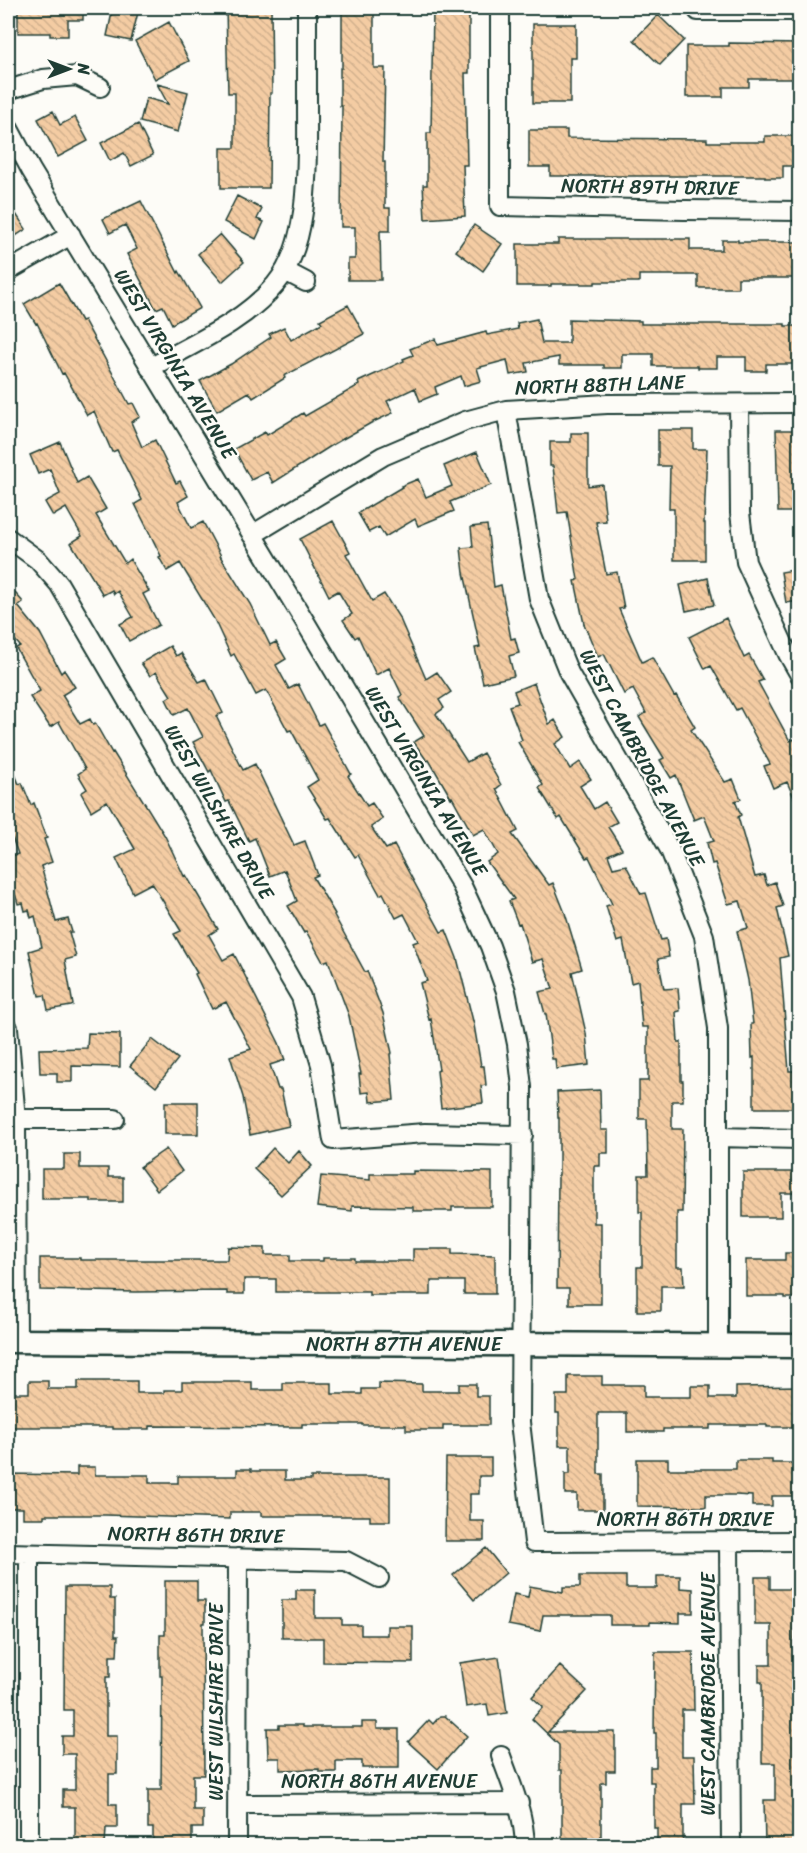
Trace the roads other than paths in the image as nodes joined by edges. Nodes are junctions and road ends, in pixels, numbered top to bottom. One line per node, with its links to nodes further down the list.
1 (307, 8): 11 (street)
2 (500, 8): 8 (street, NORTH 89TH DRIVE)
3 (698, 9): 4 (street)
4 (800, 11)
5 (100, 87): 6 (street)
6 (8, 90)
7 (8, 127): 9 (street, WEST VIRGINIA AVENUE)
8 (800, 211)
9 (71, 235): 10 (street); 13 (street, WEST VIRGINIA AVENUE)
10 (8, 271)
11 (285, 271): 12 (street); 13 (street)
12 (306, 282)
13 (150, 368): 17 (street, WEST VIRGINIA AVENUE)
14 (800, 403): 15 (street, NORTH 88TH LANE)
15 (739, 404): 16 (street, NORTH 88TH LANE); 19 (street)
16 (506, 410): 17 (street, NORTH 88TH LANE); 25 (street, WEST CAMBRIDGE AVENUE)
17 (252, 535): 24 (street, WEST VIRGINIA AVENUE)
18 (8, 538): 24 (street, WEST WILSHIRE DRIVE)
19 (794, 652): 20 (street)
20 (800, 675)
21 (8, 1028): 22 (street)
22 (16, 1119): 23 (street); 27 (street)
23 (115, 1119)
24 (523, 1136): 28 (street, WEST VIRGINIA AVENUE)
25 (718, 1137): 26 (street); 29 (street, WEST CAMBRIDGE AVENUE)
26 (800, 1139)
27 (12, 1341): 28 (street, NORTH 87TH AVENUE)
28 (520, 1344): 29 (street, NORTH 87TH AVENUE); 33 (street, WEST VIRGINIA AVENUE)
29 (718, 1346): 30 (street, NORTH 87TH AVENUE)
30 (800, 1346)
31 (729, 1541): 32 (street, NORTH 86TH DRIVE); 33 (street, NORTH 86TH DRIVE); 44 (street, WEST CAMBRIDGE AVENUE)
32 (800, 1541)
33 (534, 1542)
34 (8, 1553): 35 (street, NORTH 86TH DRIVE)
35 (29, 1554): 36 (street, NORTH 86TH DRIVE); 41 (street)
36 (238, 1558): 37 (street, NORTH 86TH DRIVE); 40 (street, WEST WILSHIRE DRIVE)
37 (379, 1578)
38 (501, 1756): 39 (street)
39 (519, 1803): 40 (street, NORTH 86TH AVENUE); 43 (street)
40 (238, 1804): 42 (street, WEST WILSHIRE DRIVE)
41 (29, 1845)
42 (237, 1845)
43 (525, 1845)
44 (731, 1845)

